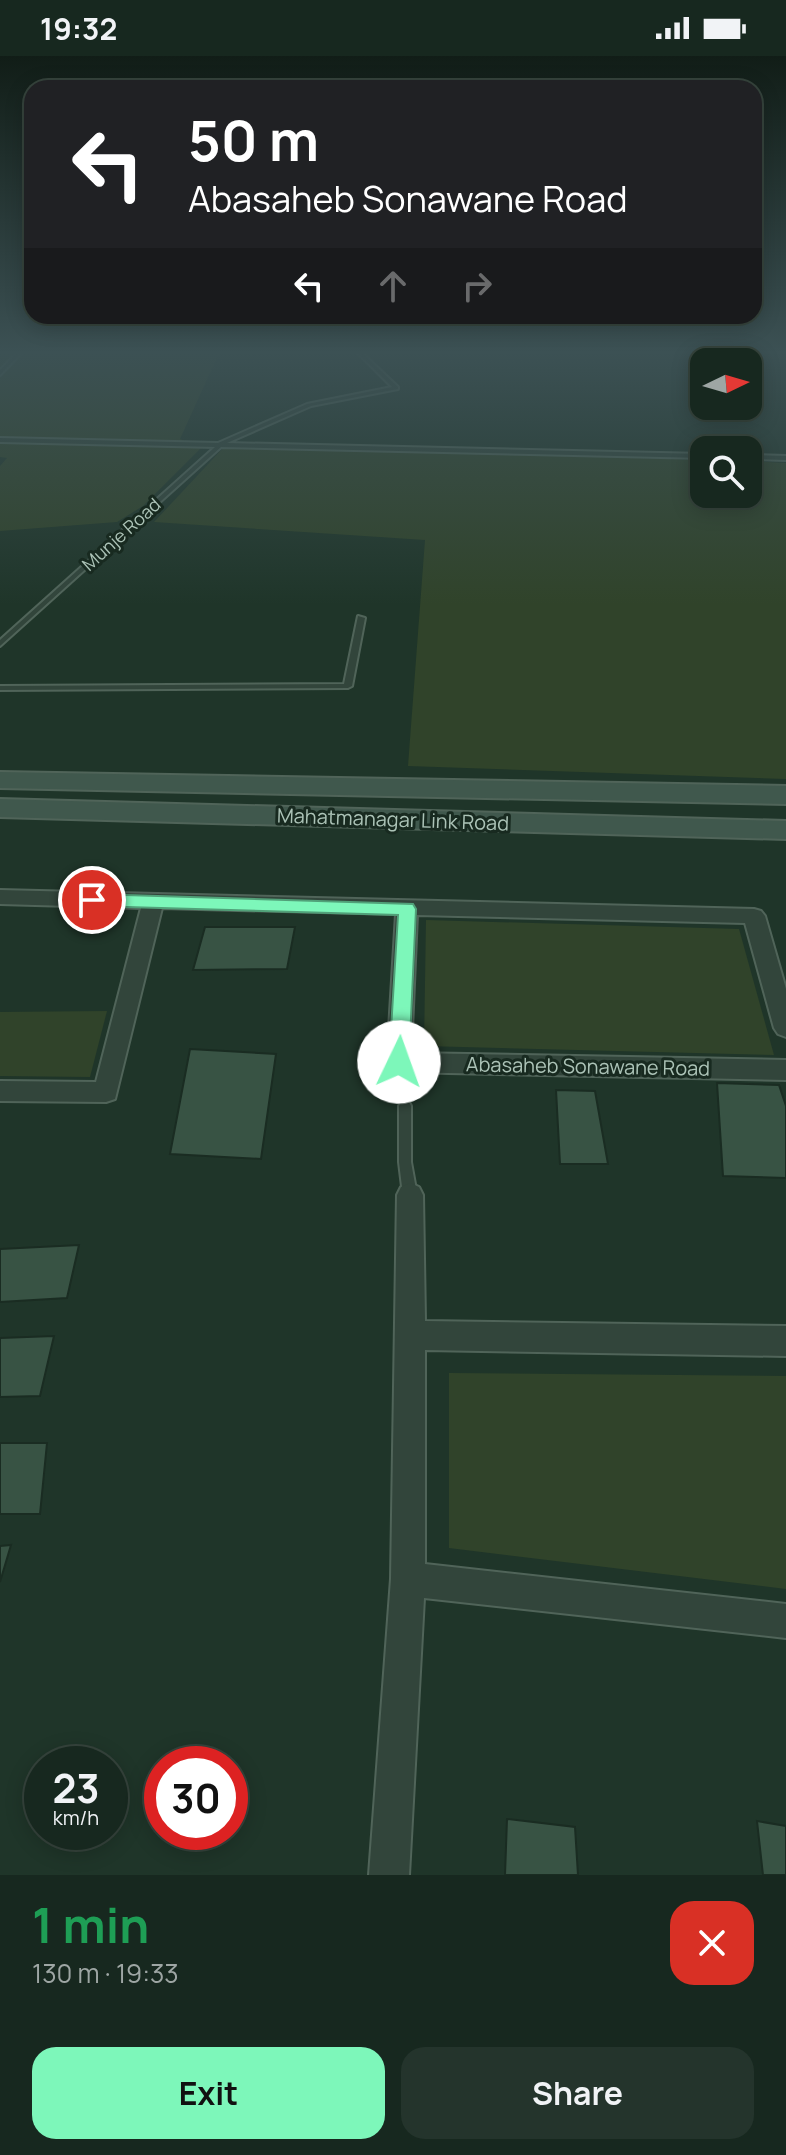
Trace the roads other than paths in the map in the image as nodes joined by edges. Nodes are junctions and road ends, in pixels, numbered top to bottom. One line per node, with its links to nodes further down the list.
1 (239, 436): 3 (lane)
2 (0, 440): 3 (lane)
3 (221, 444): 4 (lane); 8 (lane, Munje Road)
4 (690, 456)
5 (762, 457): 6 (lane)
6 (786, 458)
7 (361, 618): 9 (lane)
8 (0, 644)
9 (0, 688)
10 (0, 780): 11 (main road, Mahatmanagar Link Road)
11 (786, 795)
12 (0, 808): 13 (main road, Mahatmanagar Link Road)
13 (786, 830)
14 (0, 897): 15 (street)
15 (153, 901): 16 (street); 19 (street)
16 (407, 909): 17 (street); 18 (street, Abasaheb Sonawane Road)
17 (786, 1028)
18 (786, 1070)
19 (0, 1091)
20 (405, 1106): 21 (lane)
21 (410, 1195): 22 (street)
22 (410, 1335): 23 (street); 24 (street)
23 (786, 1341)
24 (408, 1579): 25 (street); 26 (street)
25 (786, 1621)
26 (389, 1875)

